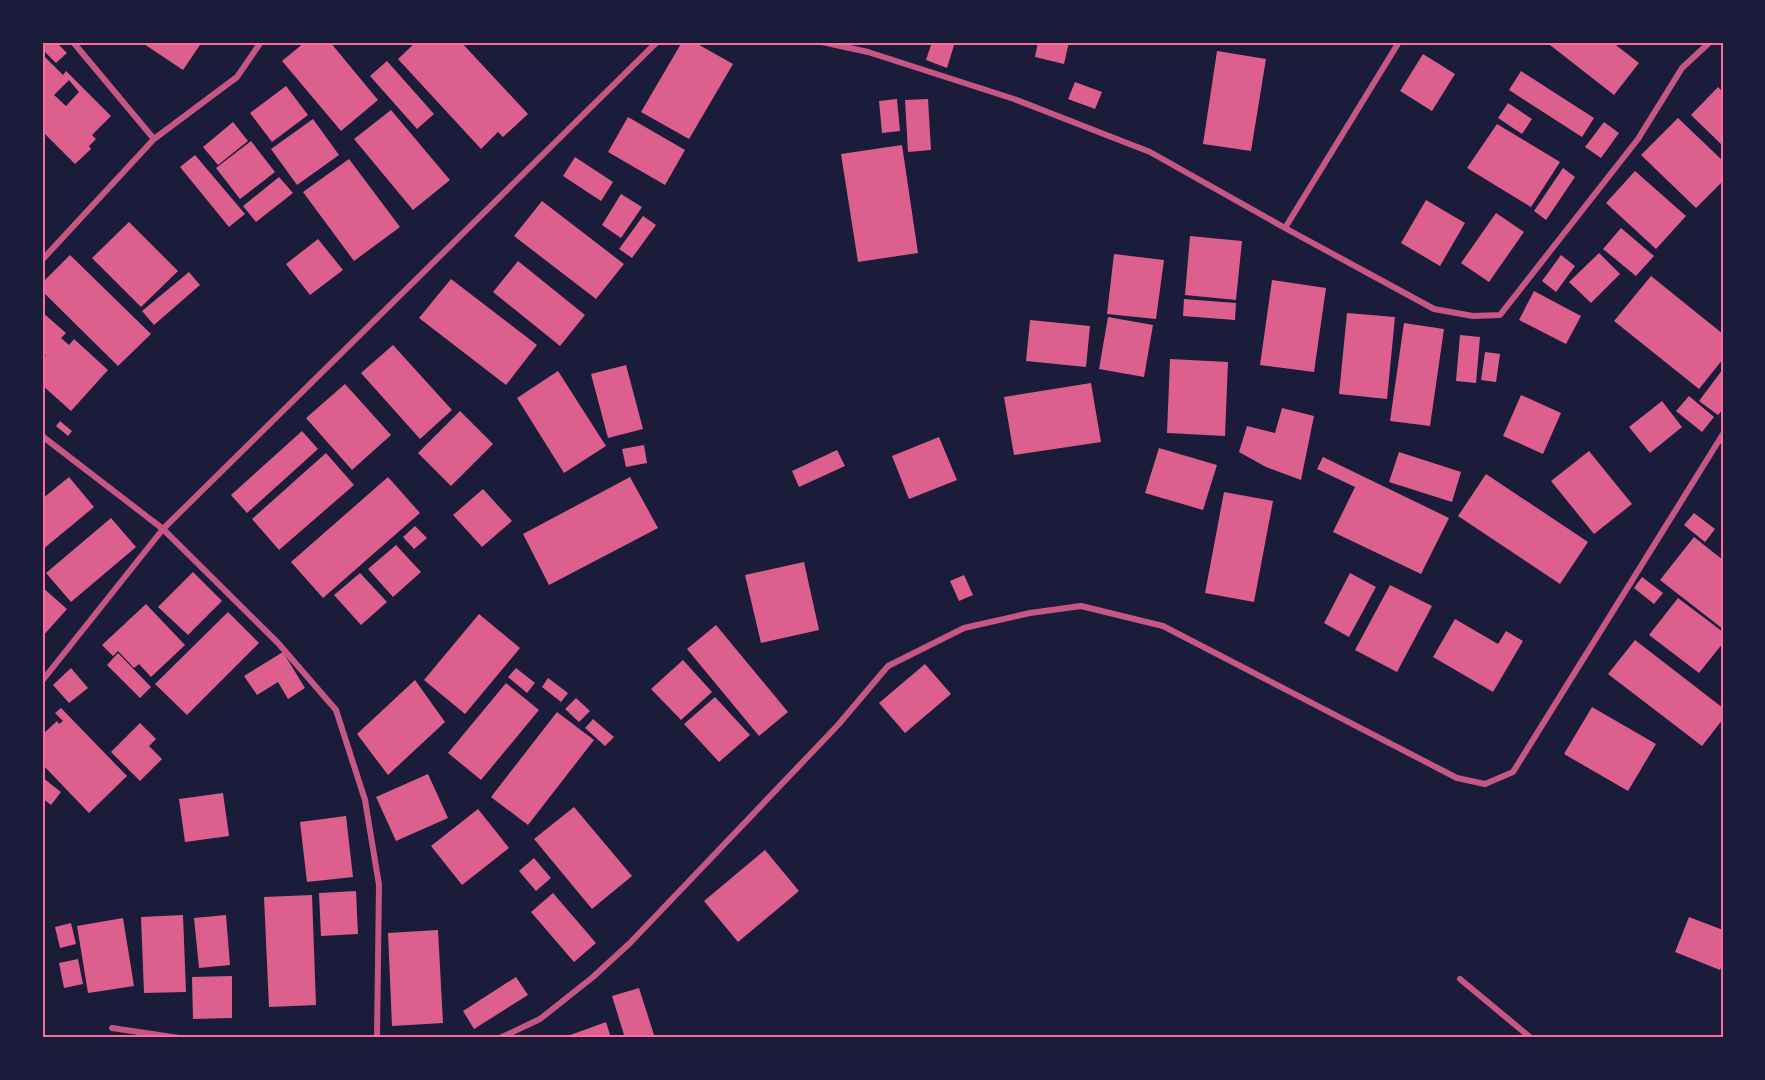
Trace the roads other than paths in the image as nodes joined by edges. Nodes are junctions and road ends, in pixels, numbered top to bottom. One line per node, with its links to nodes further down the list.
1 (74, 42): 7 (street)
2 (261, 42): 7 (street)
3 (657, 42): 12 (street)
4 (822, 42): 8 (street)
5 (1399, 42): 8 (street)
6 (1710, 42): 8 (street)
7 (154, 139): 9 (street)
8 (1285, 228)
9 (42, 260)
10 (1723, 434): 18 (street)
11 (42, 436): 12 (street)
12 (163, 529): 13 (street); 17 (street)
13 (42, 681)
14 (1460, 979): 19 (street)
15 (112, 1028): 16 (street)
16 (179, 1038)
17 (377, 1038)
18 (500, 1038)
19 (1531, 1038)

